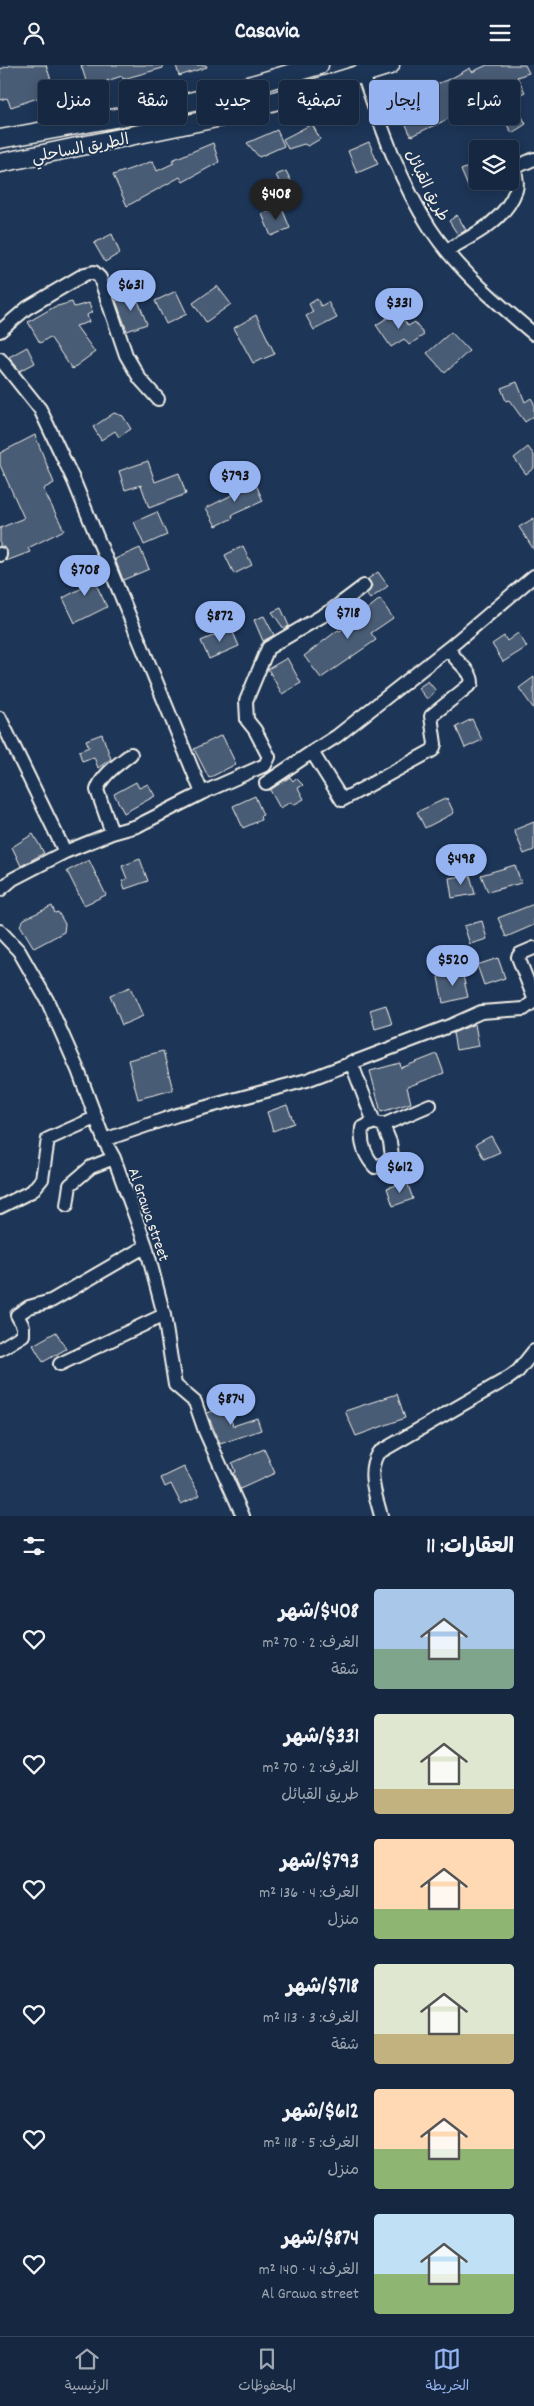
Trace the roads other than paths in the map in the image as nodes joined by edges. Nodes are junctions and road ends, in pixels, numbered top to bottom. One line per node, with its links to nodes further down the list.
1 (320, 65): 4 (highway, الطريق الساحلي)
2 (390, 65): 3 (highway, الطريق الساحلي)
3 (363, 74): 6 (highway, الطريق الساحلي); 7 (street, طريق القبائل)
4 (0, 139)
5 (534, 159): 7 (street)
6 (0, 160)
7 (447, 250): 9 (street, طريق القبائل)
8 (0, 331): 11 (street)
9 (534, 334)
10 (0, 359): 19 (street)
11 (158, 399)
12 (534, 575): 14 (street)
13 (364, 587): 19 (street)
14 (450, 647): 16 (street); 16 (street)
15 (0, 718): 21 (street)
16 (312, 752): 18 (street)
17 (131, 753): 20 (street)
18 (266, 783)
19 (202, 793): 20 (street)
20 (112, 833): 21 (street)
21 (65, 853): 22 (street)
22 (0, 890)
23 (0, 931): 27 (street, Al Grawa street)
24 (534, 948): 25 (street)
25 (351, 1062): 26 (street); 28 (street)
26 (430, 1105)
27 (96, 1118): 28 (street, Al Grawa street); 31 (street)
28 (104, 1140): 29 (street, Al Grawa street)
29 (114, 1157): 30 (street); 32 (street, Al Grawa street)
30 (66, 1205)
31 (0, 1207)
32 (146, 1246): 33 (street, Al Grawa street); 34 (street)
33 (164, 1315): 36 (street); 37 (street, Al Grawa street)
34 (0, 1349)
35 (534, 1351): 38 (street)
36 (60, 1364)
37 (243, 1516)
38 (381, 1516)

